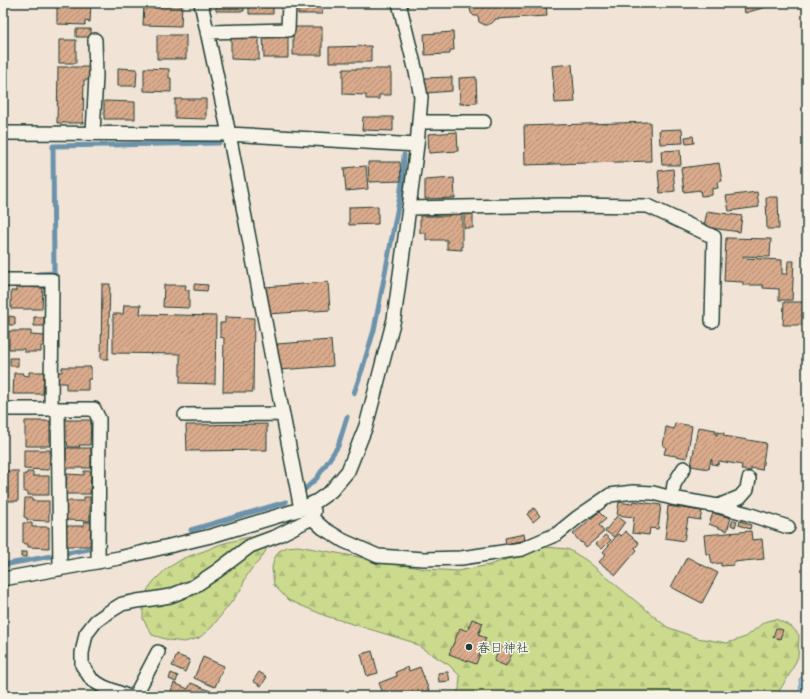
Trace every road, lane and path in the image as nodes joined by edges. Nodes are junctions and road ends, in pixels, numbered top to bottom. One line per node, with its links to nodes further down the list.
1 (201, 3): 4 (street)
2 (290, 3): 4 (street)
3 (399, 3): 6 (street)
4 (208, 32): 10 (street)
5 (95, 40): 9 (street)
6 (419, 122): 7 (street); 11 (street)
7 (484, 122)
8 (3, 132): 9 (street)
9 (93, 133): 10 (street)
10 (229, 134): 11 (street); 17 (street)
11 (417, 144): 12 (street)
12 (410, 208): 14 (street); 22 (street)
13 (3, 280): 16 (street)
14 (712, 321)
15 (3, 409): 16 (street)
16 (55, 409): 27 (street); 28 (street)
17 (283, 414): 18 (street); 24 (street)
18 (185, 415)
19 (684, 468): 21 (street)
20 (749, 479): 23 (street)
21 (672, 498): 23 (street); 25 (street)
22 (318, 502): 24 (street); 25 (street)
23 (718, 506): 26 (street)
24 (301, 509): 27 (street)
25 (312, 518): 31 (street)
26 (788, 527)
27 (98, 562): 28 (street)
28 (60, 569): 29 (street)
29 (3, 579)
30 (158, 652): 32 (street)
31 (127, 696)
32 (135, 696)

